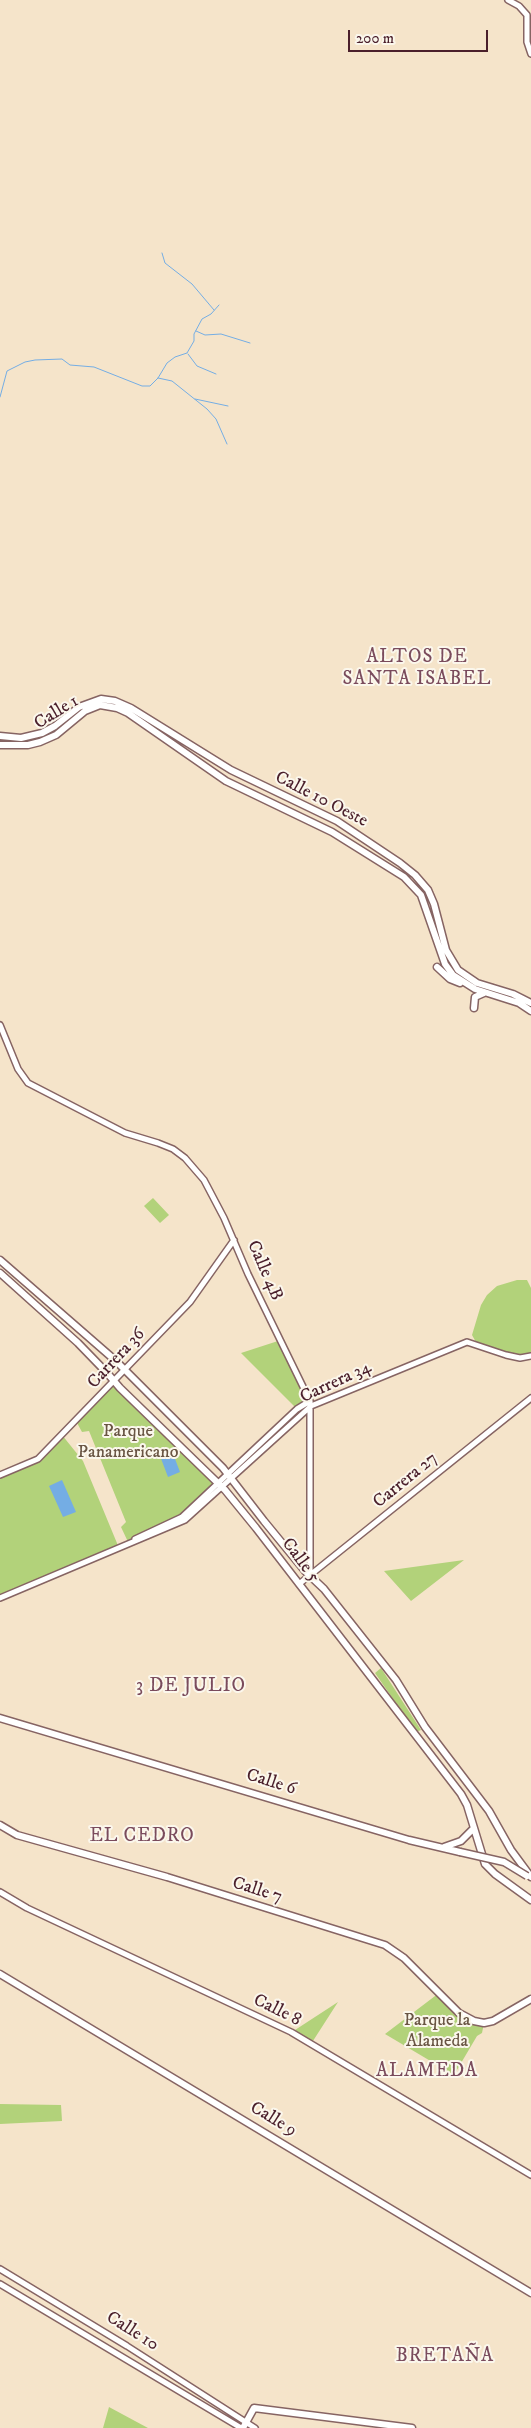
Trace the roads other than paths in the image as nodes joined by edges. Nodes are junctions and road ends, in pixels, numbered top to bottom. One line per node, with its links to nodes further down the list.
1 (508, 0): 2 (street)
2 (531, 54)
3 (127, 709): 4 (main road, Calle 1); 5 (main road, Calle 1); 6 (main road, Calle 10 Oeste); 7 (main road, Calle 10 Oeste)
4 (0, 736)
5 (0, 744)
6 (214, 759): 7 (main road); 9 (main road, Calle 10 Oeste)
7 (208, 769): 8 (main road, Calle 10 Oeste)
8 (310, 820): 9 (main road); 10 (main road, Calle 10 Oeste)
9 (337, 821): 11 (main road, Calle 10 Oeste)
10 (348, 841): 11 (main road); 13 (main road, Calle 10 Oeste)
11 (373, 844): 15 (main road, Calle 10 Oeste)
12 (437, 967): 13 (main road)
13 (464, 983): 14 (main road, Calle 10 Oeste)
14 (485, 993): 16 (main road); 17 (main road, Calle 10 Oeste)
15 (531, 1003)
16 (474, 1008)
17 (531, 1010)
18 (0, 1025): 19 (street, Calle 4B)
19 (234, 1240): 23 (street, Carrera 36); 26 (street, Calle 4B)
20 (0, 1260): 23 (main road, Calle 5)
21 (0, 1273): 24 (main road, Calle 5)
22 (531, 1356): 26 (street, Carrera 34)
23 (125, 1370): 24 (street, Carrera 36); 28 (main road, Calle 5)
24 (115, 1382): 27 (street, Carrera 36); 29 (main road, Calle 5)
25 (531, 1398): 30 (street, Carrera 27)
26 (310, 1404): 28 (street, Carrera 34); 30 (street, Calle 4B)
27 (0, 1475)
28 (229, 1476): 29 (street, Carrera 34); 30 (main road, Calle 5)
29 (219, 1485): 31 (main road, Calle 5); 32 (street, Carrera 34)
30 (310, 1576): 31 (street, Carrera 27); 37 (main road, Calle 5)
31 (299, 1584): 35 (main road, Calle 5)
32 (0, 1598)
33 (0, 1718): 36 (main road, Calle 6)
34 (0, 1825): 41 (main road, Calle 7)
35 (474, 1828): 36 (main road); 39 (main road, Calle 5)
36 (437, 1847): 37 (main road, Calle 6, bridge)
37 (529, 1877)
38 (0, 1892): 42 (street, Calle 8)
39 (531, 1900)
40 (0, 1974): 45 (main road, Calle 9)
41 (531, 1999)
42 (531, 2175)
43 (0, 2269): 46 (street, Calle 10)
44 (0, 2284): 46 (street, Calle 10)
45 (531, 2293)
46 (243, 2426): 47 (street); 48 (main road)
47 (255, 2428)
48 (412, 2428)

